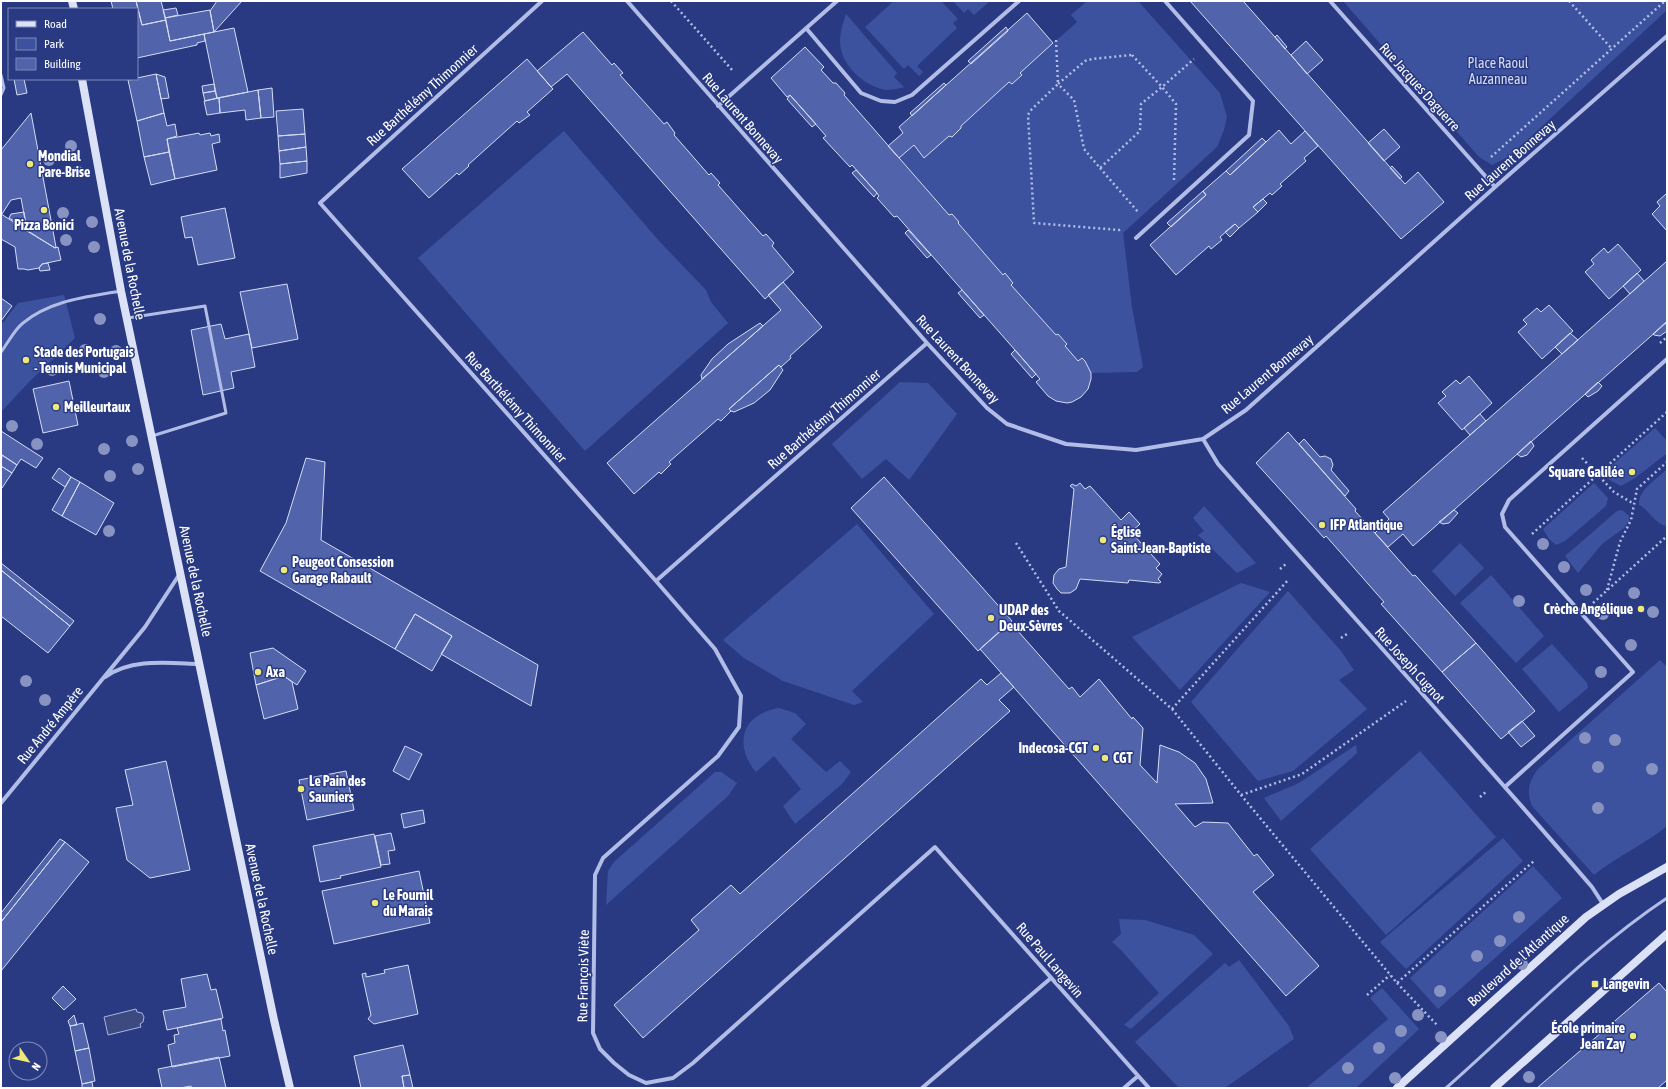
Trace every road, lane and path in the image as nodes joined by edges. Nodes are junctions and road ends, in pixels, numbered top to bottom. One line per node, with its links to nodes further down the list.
1 (542, 1): 50 (street, Rue Barthélémy Thimonnier)
2 (627, 1): 22 (street, Rue Laurent Bonnevay)
3 (671, 1): 16 (path)
4 (837, 1): 10 (street)
5 (1019, 1): 10 (street)
6 (1165, 1): 14 (street)
7 (1330, 1): 25 (street, Rue Jacques Daguerre)
8 (1569, 1): 15 (path)
9 (1665, 1): 15 (path)
10 (806, 28): 22 (street)
11 (1665, 37): 13 (street); 25 (street, Rue Laurent Bonnevay)
12 (1056, 40): 19 (path)
13 (1667, 43)
14 (1207, 48): 20 (path); 26 (street)
15 (1612, 49): 23 (path)
16 (734, 72)
17 (1, 75): 21 (lane)
18 (82, 80): 33 (main road, Avenue de la Rochelle)
19 (1058, 84): 20 (path); 24 (path); 31 (path)
20 (1162, 87): 24 (path); 26 (path)
21 (1, 95)
22 (718, 106): 35 (street, Rue Laurent Bonnevay)
23 (1489, 159)
24 (1100, 168): 28 (path)
25 (1495, 187): 40 (street, Rue Laurent Bonnevay)
26 (1173, 204): 30 (street)
27 (1144, 207): 28 (path)
28 (1138, 212): 29 (path); 30 (path)
29 (1134, 217)
30 (1150, 225): 32 (street)
31 (1124, 226)
32 (1136, 238)
33 (121, 291): 34 (main road, Avenue de la Rochelle); 36 (lane)
34 (127, 318): 39 (main road, Avenue de la Rochelle); 39 (lane)
35 (927, 343): 40 (street, Rue Laurent Bonnevay); 50 (street, Rue Barthélémy Thimonnier)
36 (1, 352)
37 (1667, 359): 47 (street)
38 (1667, 412): 43 (path)
39 (152, 436): 48 (main road, Avenue de la Rochelle)
40 (1203, 439): 55 (street, Rue Joseph Cugnot)
41 (1580, 456): 43 (path)
42 (1667, 462): 44 (path)
43 (1598, 475): 44 (path); 47 (path)
44 (1634, 504): 51 (path)
45 (1667, 536): 51 (path)
46 (1016, 543): 56 (path)
47 (1520, 544): 52 (street)
48 (180, 572): 53 (main road, Avenue de la Rochelle); 54 (street, Rue André Ampère)
49 (1289, 579): 56 (path)
50 (656, 581): 60 (street, Rue François Viète)
51 (1607, 590): 52 (path)
52 (1581, 614): 57 (street)
53 (199, 664): 54 (street, Rue André Ampère); 72 (main road, Avenue de la Rochelle)
54 (100, 680): 59 (street, Rue André Ampère)
55 (1418, 690): 57 (street, Rue Joseph Cugnot); 58 (path)
56 (1172, 709): 58 (path)
57 (1506, 786): 64 (street, Rue Joseph Cugnot)
58 (1241, 795): 66 (path)
59 (1, 803)
60 (935, 847): 67 (street, Rue Paul Langevin)
61 (1535, 860): 68 (path)
62 (1667, 867): 64 (main road, Boulevard de l'Atlantique)
63 (1667, 898): 77 (lane)
64 (1603, 904): 76 (main road, Boulevard de l'Atlantique)
65 (1667, 934): 78 (main road)
66 (1390, 975): 68 (path); 69 (path)
67 (1051, 978): 71 (street, Rue Paul Langevin); 73 (street)
68 (1397, 983): 70 (path)
69 (1367, 995)
70 (1438, 1026)
71 (1138, 1076): 74 (street); 75 (street, Rue Paul Langevin)
72 (290, 1088)
73 (922, 1088)
74 (1124, 1088)
75 (1149, 1088)
76 (1397, 1088)
77 (1446, 1088)
78 (1494, 1088)

